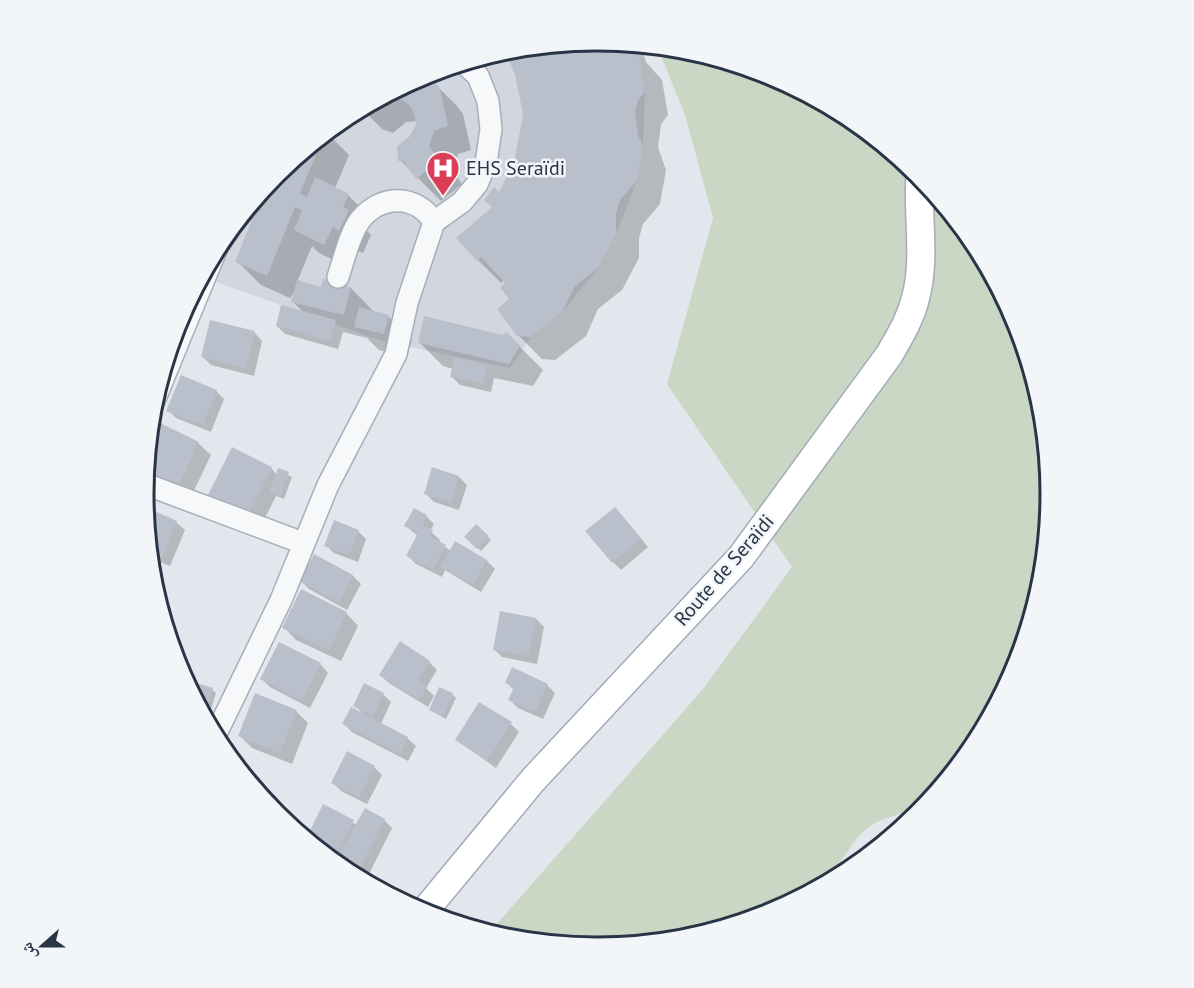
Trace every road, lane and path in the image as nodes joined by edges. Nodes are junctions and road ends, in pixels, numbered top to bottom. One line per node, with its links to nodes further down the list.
1 (471, 70): 3 (street)
2 (920, 192): 8 (main road, Route de Seraïdi)
3 (434, 222): 4 (street); 6 (street)
4 (338, 277)
5 (154, 487): 6 (street)
6 (303, 543): 7 (street)
7 (219, 725)
8 (430, 904)

